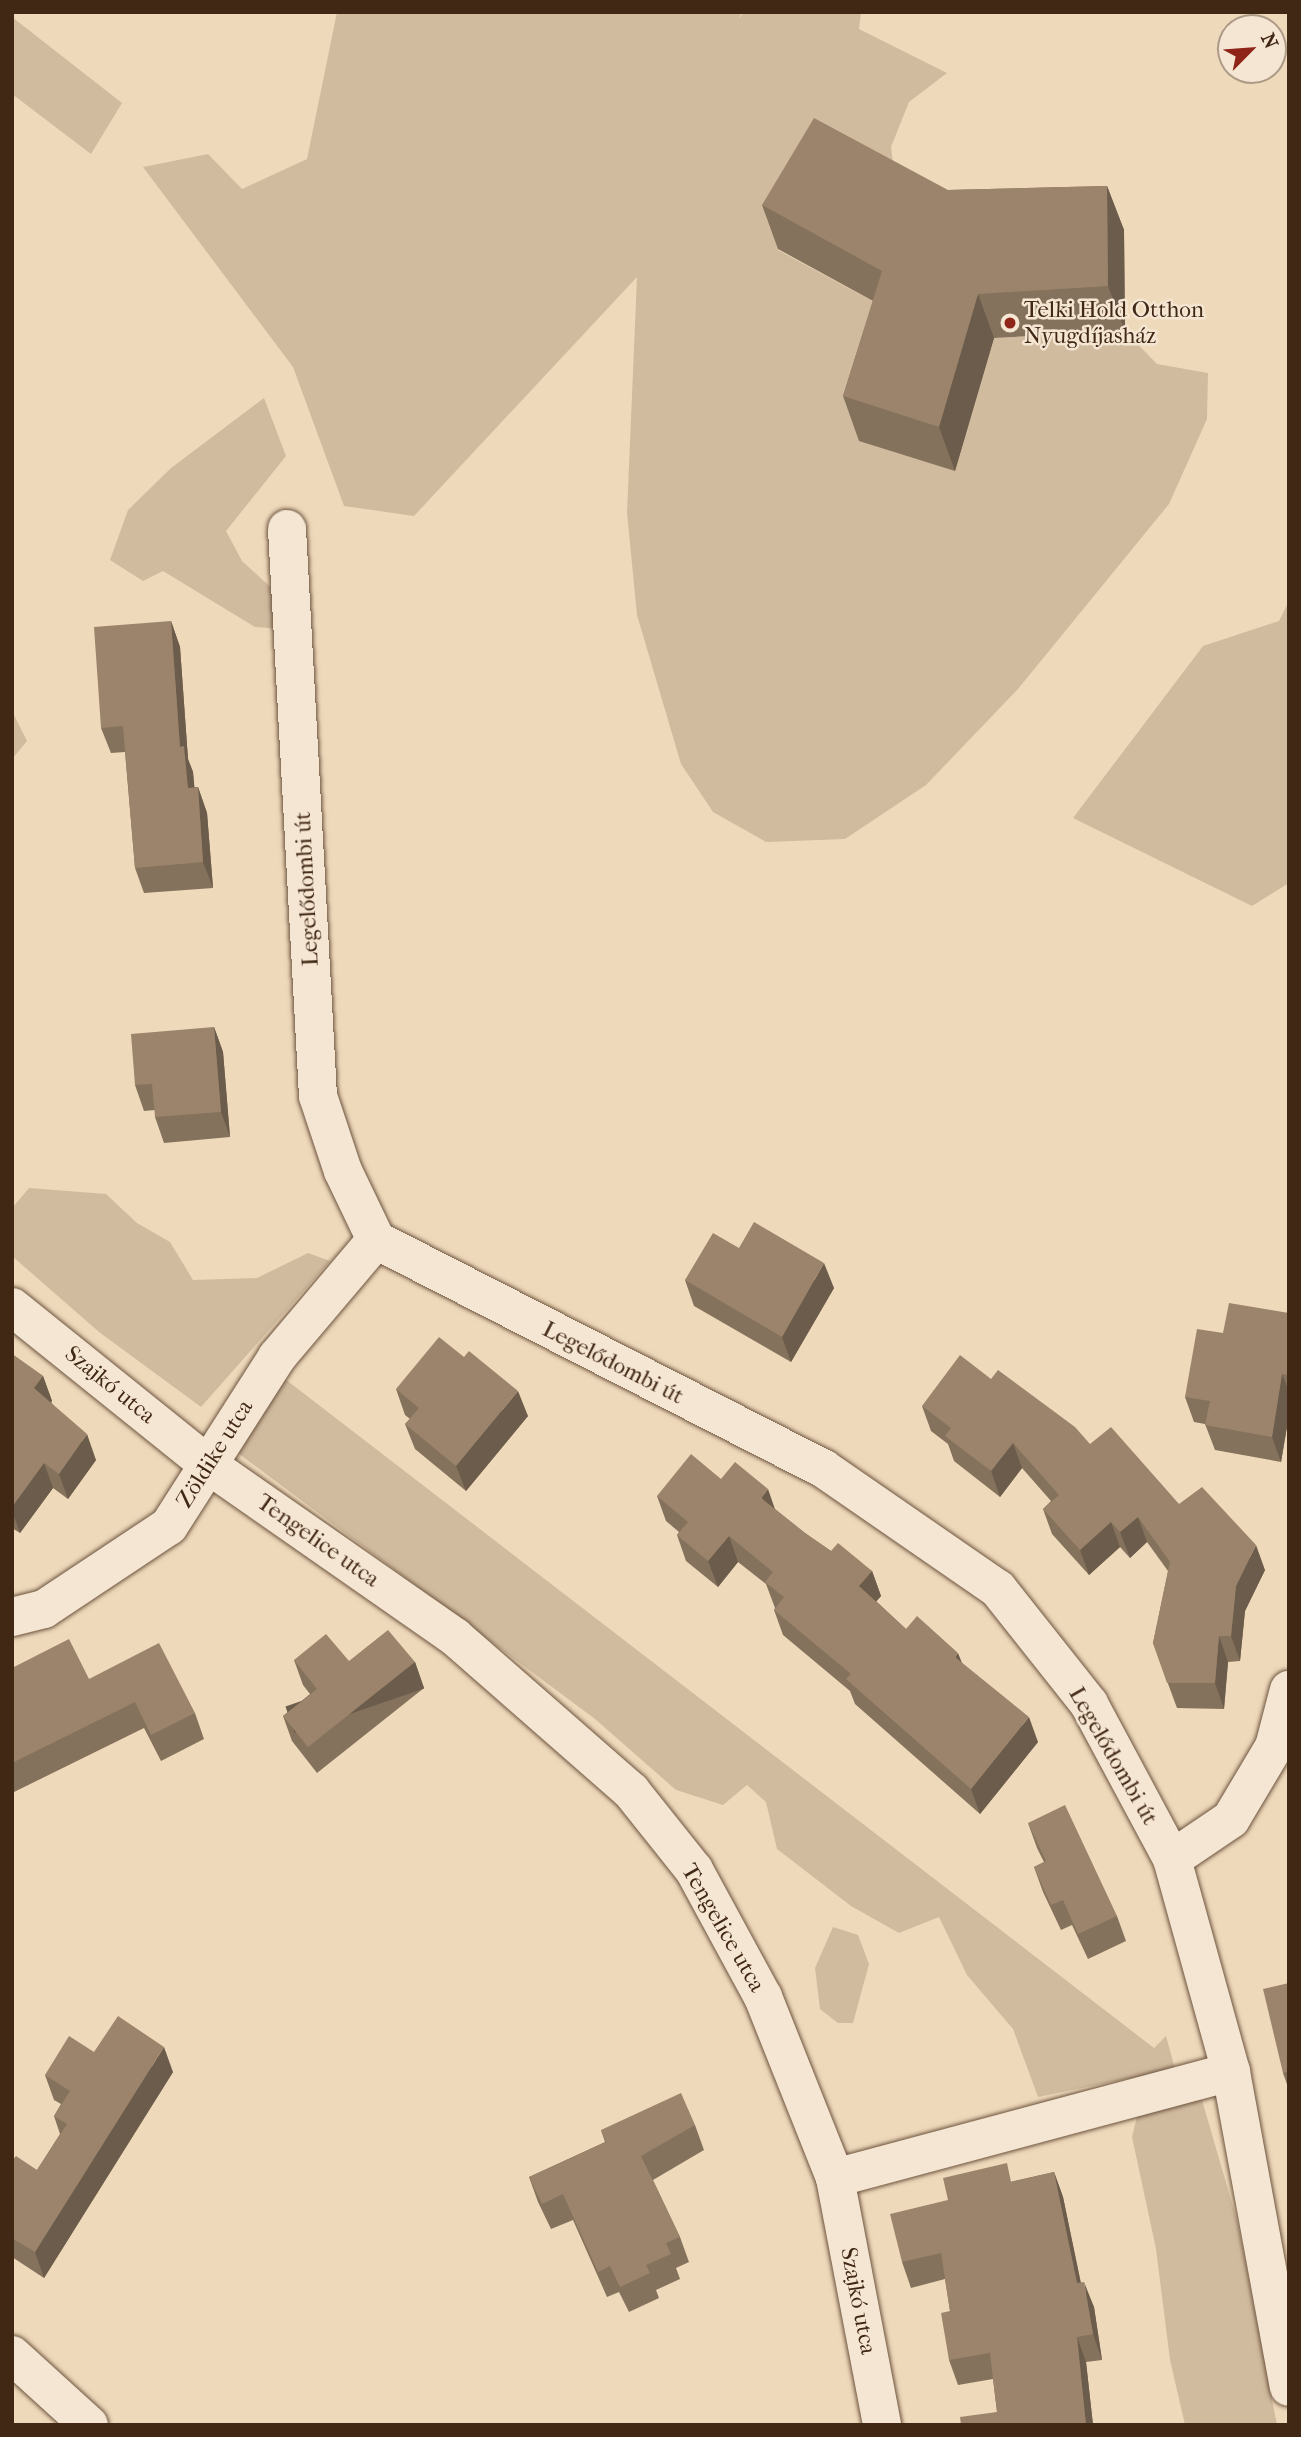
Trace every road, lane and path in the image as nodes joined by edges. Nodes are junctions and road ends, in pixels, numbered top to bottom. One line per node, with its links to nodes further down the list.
1 (287, 529): 2 (street, Legelődombi út)
2 (376, 1240): 4 (street, Zöldike utca); 7 (street, Legelődombi út)
3 (12, 1307): 4 (street, Szajkó utca)
4 (207, 1464): 5 (street, Zöldike utca); 9 (street, Tengelice utca)
5 (12, 1617)
6 (1289, 1690): 7 (street)
7 (1172, 1859): 8 (street, Legelődombi út)
8 (1231, 2072): 9 (street); 11 (street, Legelődombi út)
9 (835, 2178): 13 (street, Szajkó utca)
10 (12, 2355): 12 (street)
11 (1289, 2387)
12 (89, 2425)
13 (882, 2425)

